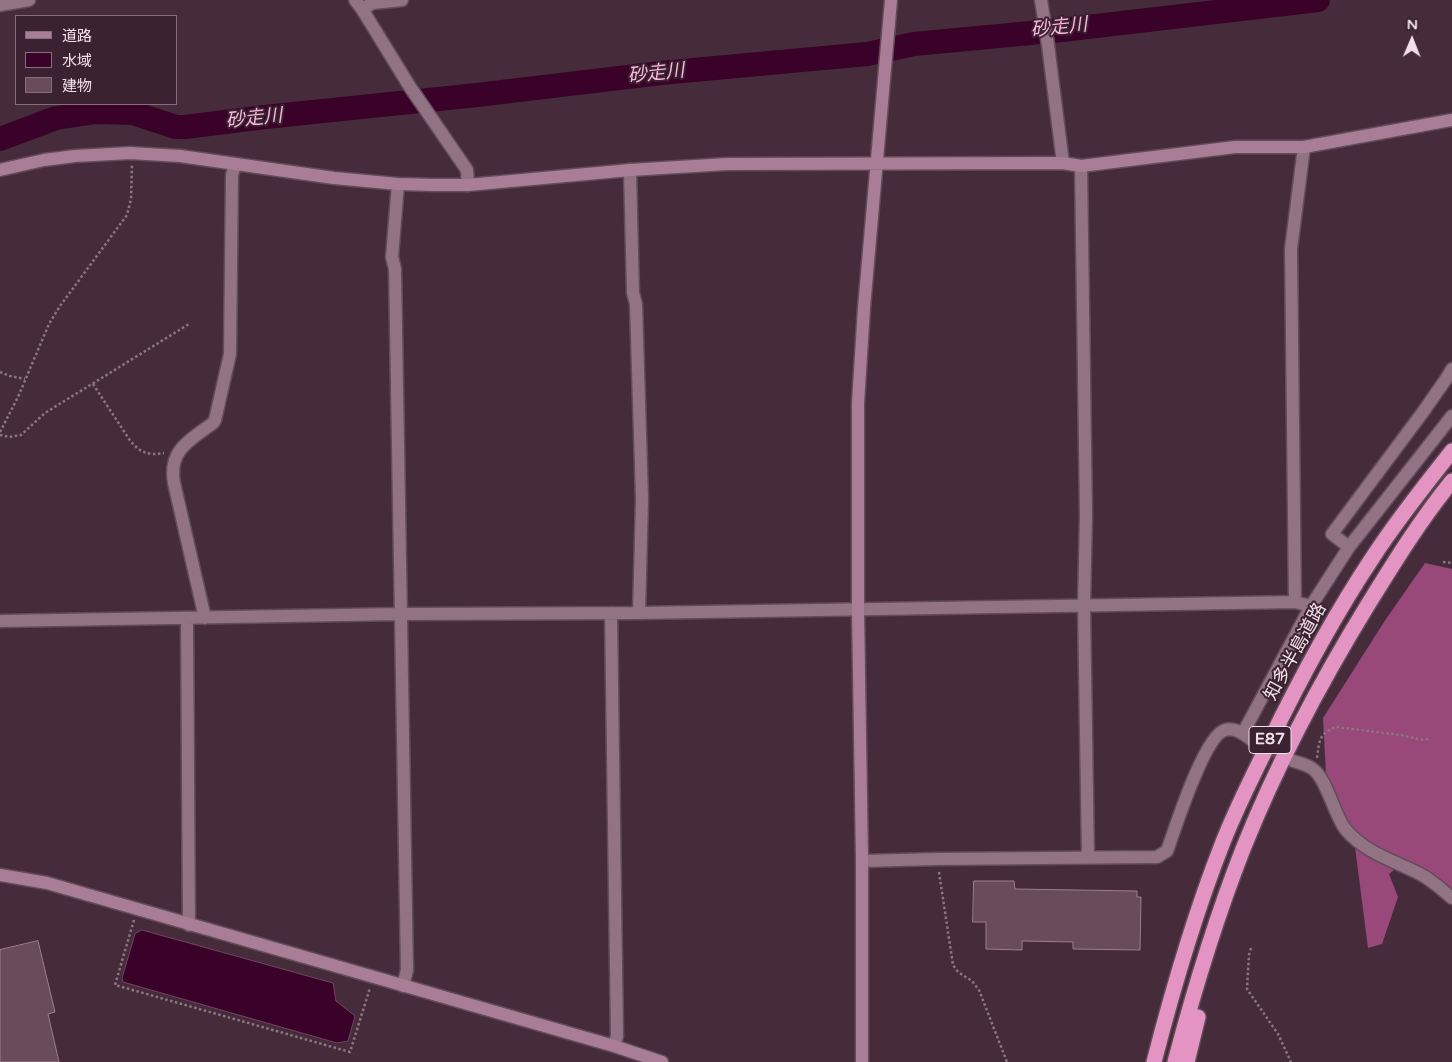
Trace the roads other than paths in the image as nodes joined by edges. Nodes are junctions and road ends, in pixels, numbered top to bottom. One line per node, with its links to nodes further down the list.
1 (29, 0): 5 (street)
2 (402, 0): 6 (street)
3 (891, 0): 9 (street)
4 (1041, 0): 10 (street)
5 (0, 5)
6 (359, 5): 16 (street)
7 (1452, 120): 8 (street)
8 (1304, 147): 12 (street); 22 (street)
9 (876, 163): 10 (street); 14 (street); 25 (street)
10 (1062, 163): 12 (street)
11 (235, 165): 13 (street); 15 (street); 29 (street)
12 (1081, 166): 23 (street)
13 (0, 170)
14 (630, 170): 16 (street); 27 (street)
15 (398, 184): 16 (street); 28 (street)
16 (468, 184)
17 (1452, 369): 21 (street)
18 (1452, 416): 21 (street)
19 (1452, 451): 45 (highway, 知多半島道路 / E87)
20 (1452, 481): 40 (highway, E87)
21 (1349, 547): 24 (street)
22 (1295, 602): 23 (street); 24 (street)
23 (1084, 606): 25 (street); 35 (street)
24 (1311, 606): 32 (street)
25 (858, 610): 27 (street); 36 (street)
26 (611, 613): 27 (street); 28 (street); 42 (street)
27 (639, 613)
28 (400, 614): 29 (street); 41 (street)
29 (205, 618): 30 (street)
30 (187, 619): 31 (street); 39 (street)
31 (0, 622)
32 (1243, 733): 33 (street); 35 (street)
33 (1253, 741)
34 (1293, 761): 38 (street)
35 (1088, 857): 36 (street)
36 (862, 861): 44 (street)
37 (0, 875): 39 (street)
38 (1452, 898)
39 (189, 924): 41 (street)
40 (1209, 947): 46 (highway, E87); 47 (highway)
41 (403, 986): 42 (street)
42 (614, 1046): 43 (street)
43 (662, 1062)
44 (862, 1062)
45 (1154, 1062)
46 (1175, 1062)
47 (1187, 1062)

